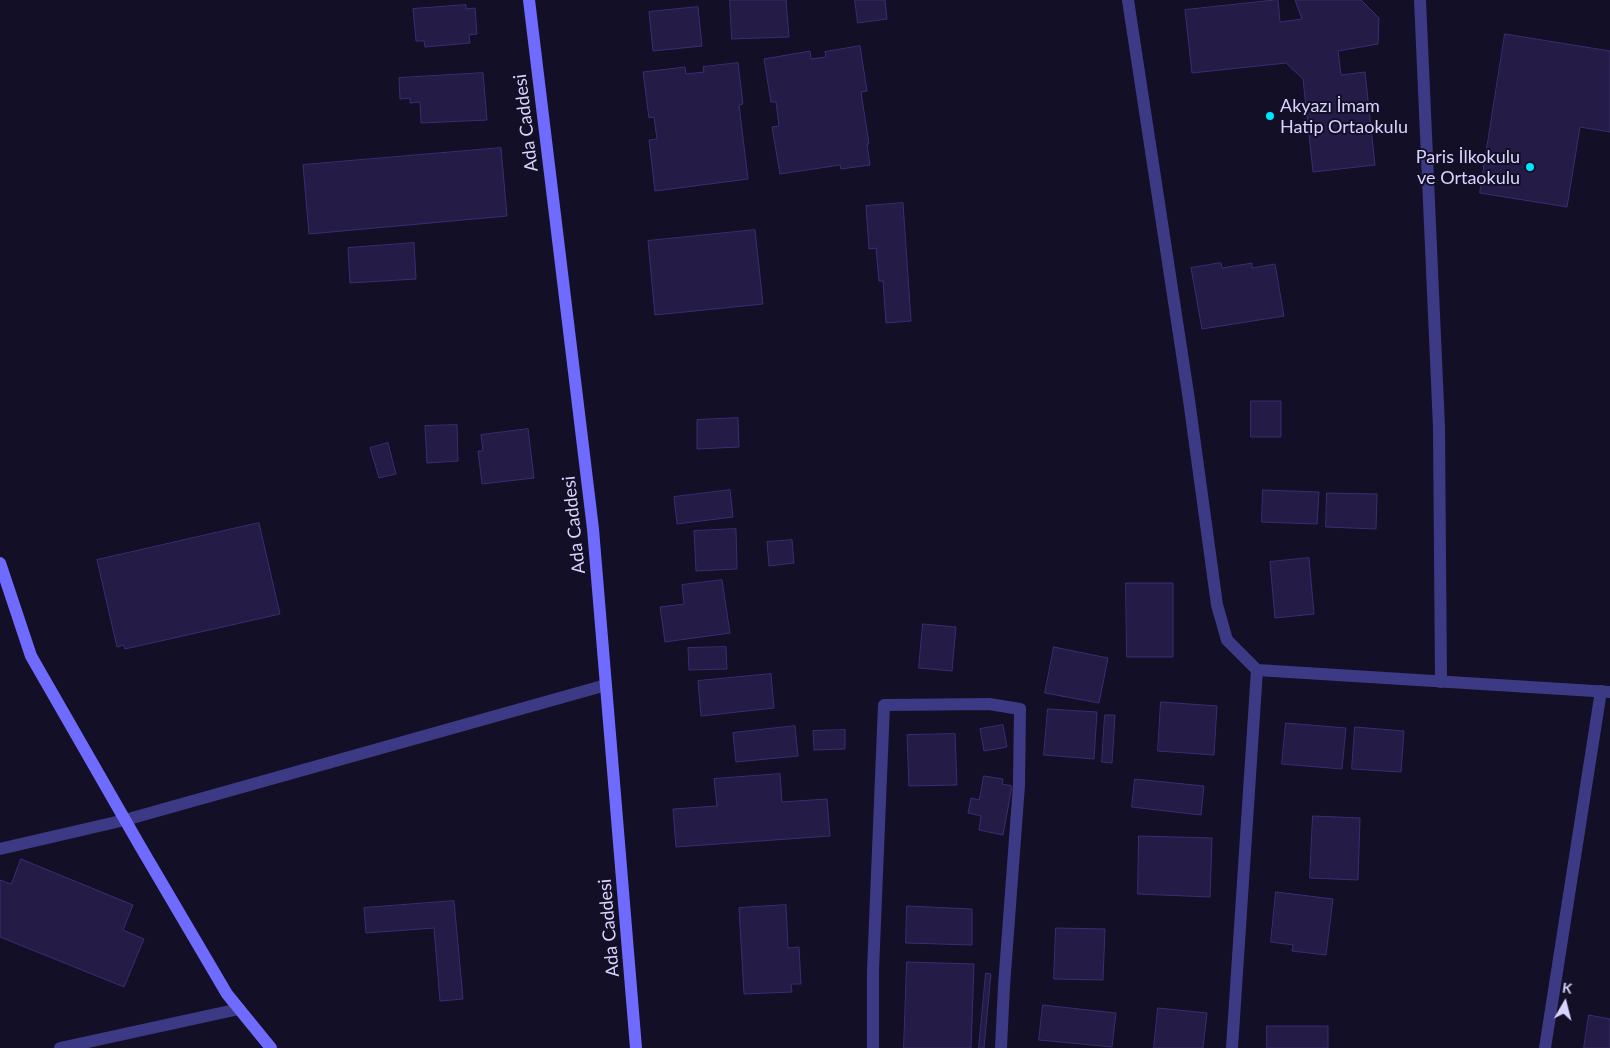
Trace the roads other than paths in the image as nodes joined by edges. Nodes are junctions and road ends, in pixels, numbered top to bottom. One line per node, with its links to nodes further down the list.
1 (529, 0): 7 (main road, Ada Caddesi)
2 (1128, 0): 5 (street)
3 (1420, 0): 6 (street)
4 (0, 563): 9 (main road)
5 (1257, 670): 6 (street); 17 (street)
6 (1441, 682): 8 (street)
7 (606, 685): 9 (street); 14 (main road, Ada Caddesi)
8 (1605, 692): 18 (street)
9 (125, 820): 10 (street); 11 (main road)
10 (0, 849)
11 (239, 1009): 12 (street); 13 (main road)
12 (60, 1048)
13 (271, 1048)
14 (636, 1048)
15 (873, 1048): 16 (street)
16 (1001, 1048)
17 (1232, 1048)
18 (1545, 1048)

